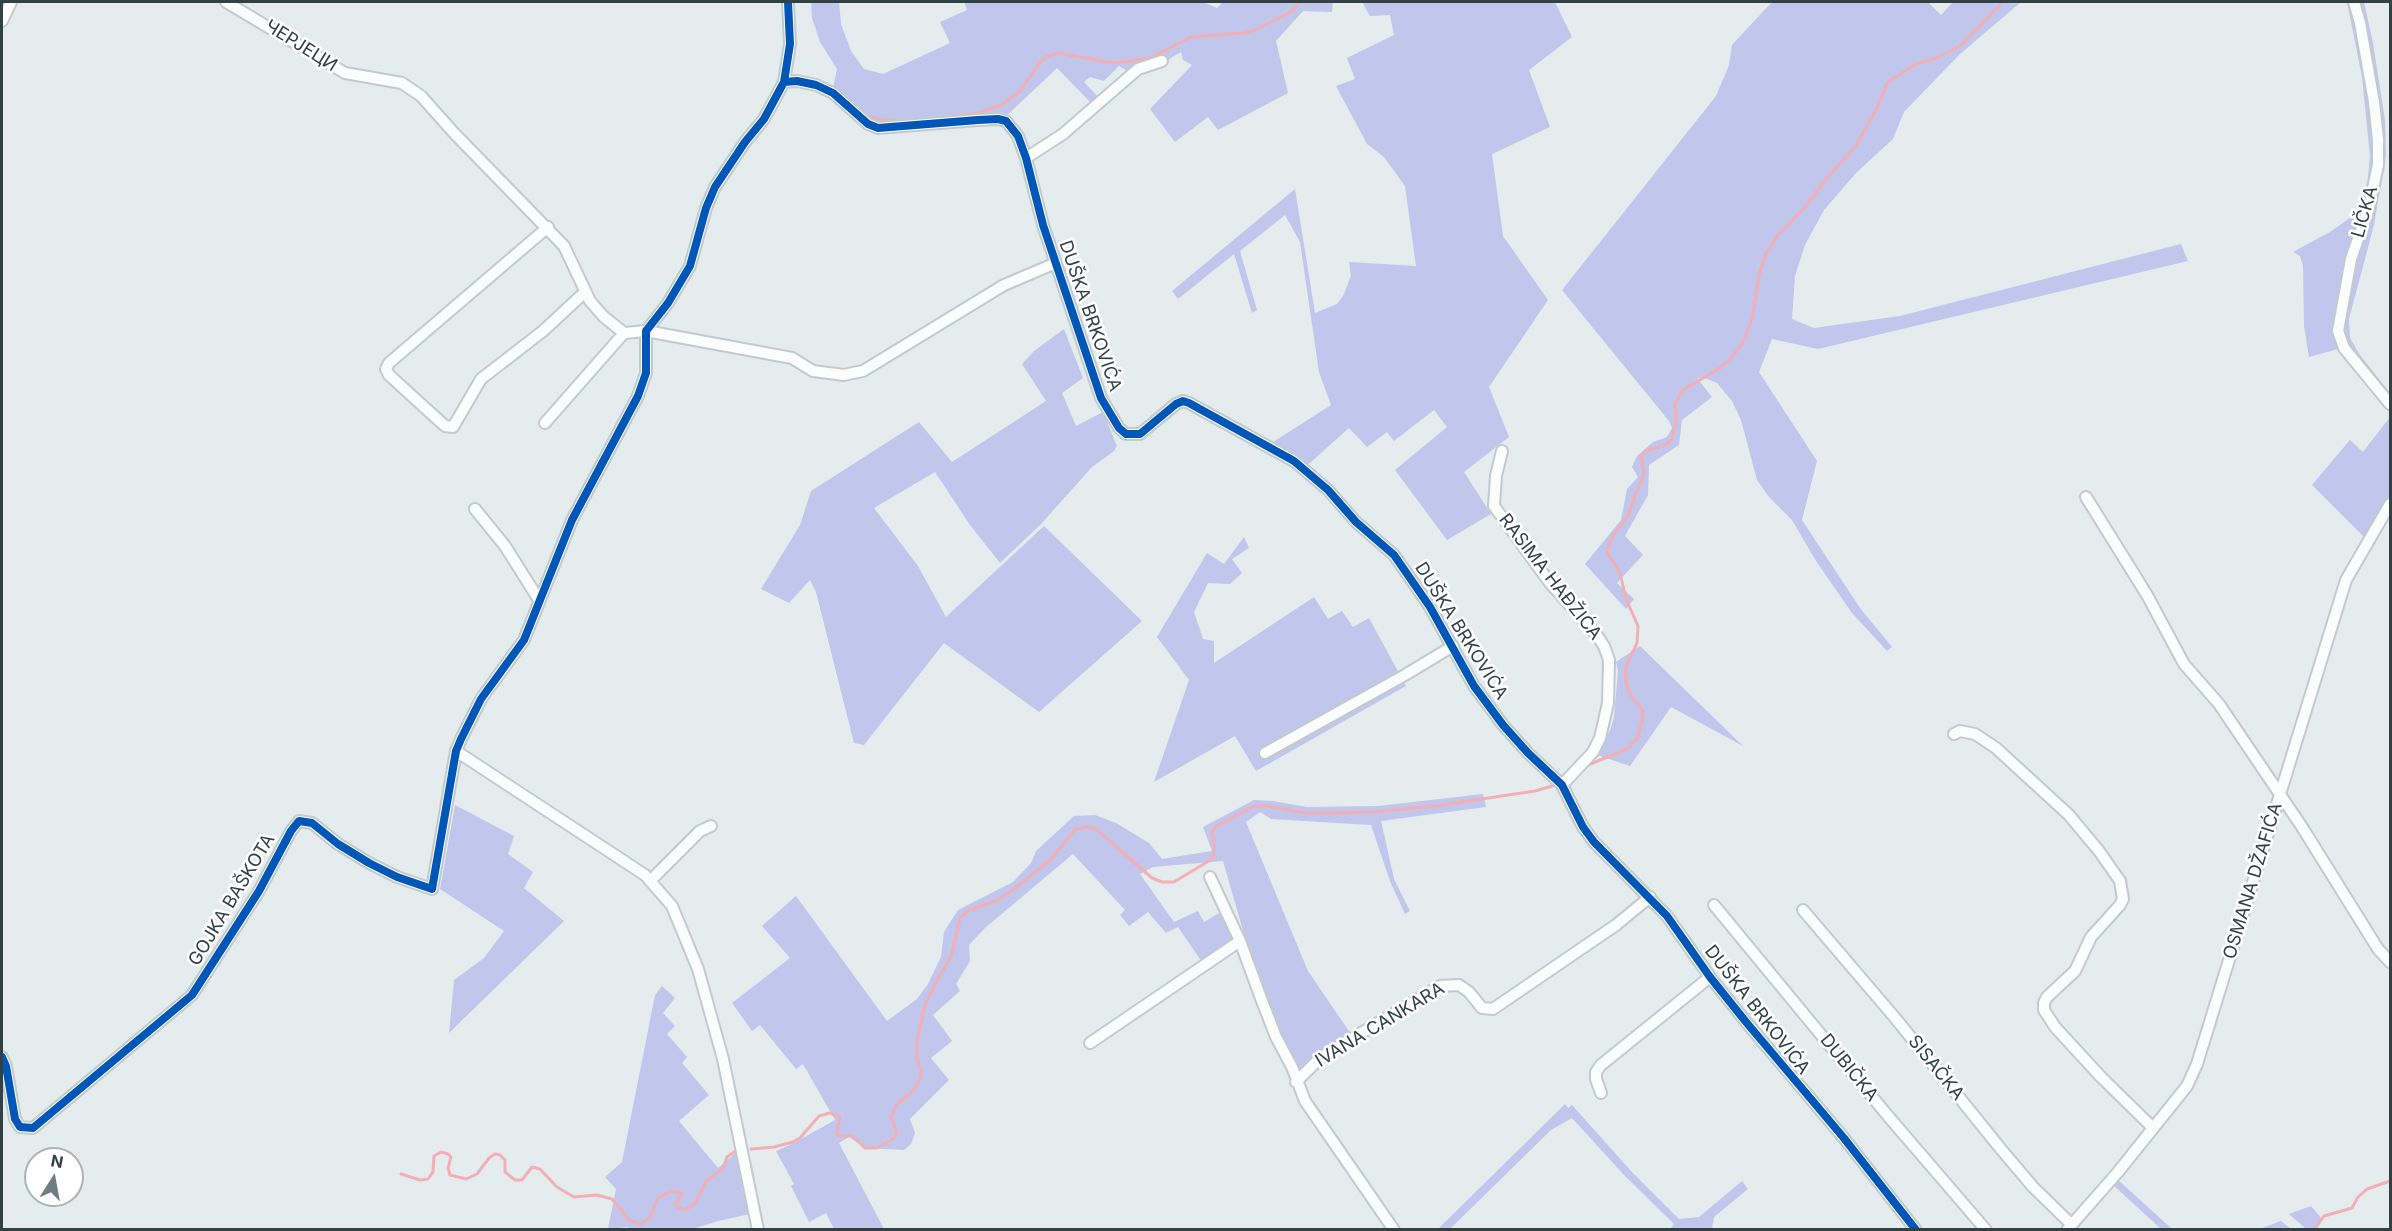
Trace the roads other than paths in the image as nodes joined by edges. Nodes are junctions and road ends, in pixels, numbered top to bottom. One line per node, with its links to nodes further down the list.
1 (11, 2): 5 (street)
2 (226, 2): 9 (street, ЧЕРЈЕЦИ)
3 (788, 2): 7 (street)
4 (2354, 2): 14 (street, LIČKA)
5 (2, 21)
6 (1162, 61): 8 (street)
7 (784, 82): 8 (street, DUŠKA BRKOVIĆA); 12 (street)
8 (1026, 158): 10 (street, DUŠKA BRKOVIĆA)
9 (548, 228): 11 (street); 11 (street)
10 (1056, 263): 12 (street, DUŠKA BRKOVIĆA); 21 (street, DUŠKA BRKOVIĆA)
11 (585, 292): 13 (street)
12 (646, 332): 13 (street, DUŠKA BRKOVIĆA); 20 (street)
13 (624, 333): 15 (street)
14 (2391, 404)
15 (545, 423)
16 (1502, 451): 25 (street, RASIMA HAĐŽIĆA)
17 (2086, 497): 26 (street)
18 (2391, 504): 26 (street, OSMANA DŽAFIĆA)
19 (475, 509): 20 (street)
20 (539, 600): 23 (street)
21 (1454, 646): 24 (street); 25 (street, DUŠKA BRKOVIĆA)
22 (1954, 734): 40 (street)
23 (456, 751): 29 (street); 37 (street, GOJKA BAŠKOTA)
24 (1265, 753)
25 (1562, 785): 30 (street, DUŠKA BRKOVIĆA)
26 (2280, 794): 34 (street); 40 (street, OSMANA DŽAFIĆA)
27 (711, 826): 29 (street)
28 (1210, 877): 33 (street, IVANA CANKARA)
29 (650, 881): 42 (street)
30 (1650, 897): 35 (street, DUŠKA BRKOVIĆA); 38 (street, IVANA CANKARA)
31 (1714, 905): 45 (street, DUBIČKA)
32 (1803, 910): 41 (street, SISAČKA)
33 (1240, 941): 36 (street); 38 (street, IVANA CANKARA)
34 (2391, 963)
35 (1710, 977): 39 (street); 44 (street, DUŠKA BRKOVIĆA)
36 (1090, 1042)
37 (2, 1057)
38 (1296, 1082): 43 (street, IVANA CANKARA)
39 (1601, 1093)
40 (2153, 1128): 41 (street, OSMANA DŽAFIĆA)
41 (2069, 1227)
42 (758, 1230)
43 (1394, 1230)
44 (1916, 1230)
45 (1986, 1230)

